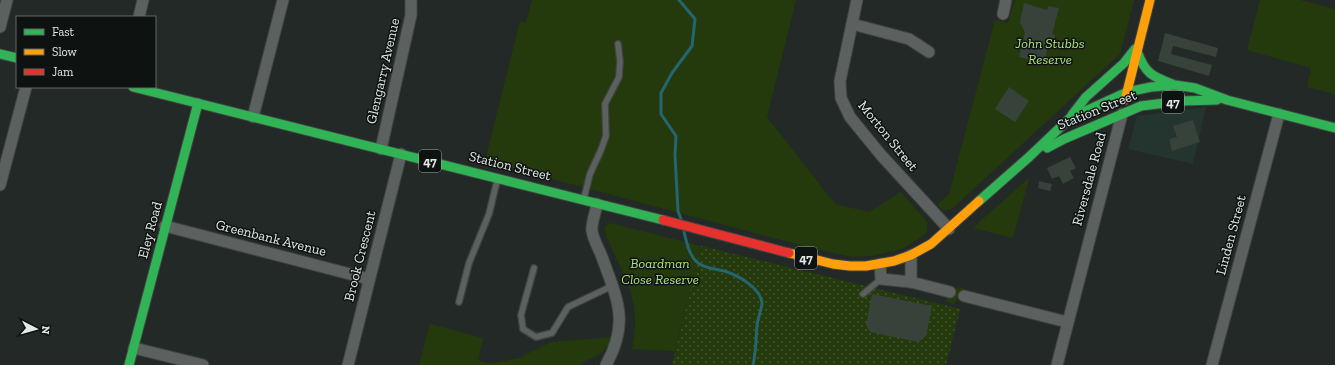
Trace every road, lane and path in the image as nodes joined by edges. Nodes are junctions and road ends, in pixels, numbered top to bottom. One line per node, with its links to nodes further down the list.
1 (6, 0): 11 (street)
2 (143, 0): 9 (street)
3 (283, 0): 25 (street)
4 (411, 0): 28 (street, Glengarry Avenue)
5 (857, 0): 10 (street, Morton Street)
6 (1006, 0): 8 (street)
7 (1150, 0): 13 (main road, Riversdale Road)
8 (1003, 14)
9 (139, 16)
10 (852, 24): 14 (street); 36 (street, Morton Street)
11 (0, 27)
12 (618, 44): 33 (lane)
13 (1138, 47): 17 (main road); 20 (main road, Riversdale Road); 26 (main road)
14 (929, 52)
15 (0, 54): 16 (main road)
16 (16, 58)
17 (1175, 85): 20 (main road, Station Street / 47); 21 (main road, Station Street / 47)
18 (26, 88): 32 (street)
19 (138, 88): 22 (main road, Station Street / 47)
20 (1127, 92): 23 (main road, Riversdale Road); 26 (main road, Station Street / 47)
21 (1227, 100): 23 (main road, Station Street / 47); 24 (main road, Station Street / 47)
22 (198, 103): 25 (main road, Station Street / 47); 35 (main road, Eley Road)
23 (1122, 114): 30 (main road, Station Street / 47); 48 (street, Riversdale Road)
24 (1279, 114): 27 (main road, Station Street / 47); 55 (street, Linden Street)
25 (253, 117): 28 (main road, Station Street / 47)
26 (1070, 118): 30 (main road, Station Street / 47)
27 (1335, 128)
28 (381, 149): 29 (main road, Station Street / 47)
29 (401, 154): 31 (main road, Station Street / 47); 40 (street, Brook Crescent)
30 (1029, 157): 36 (main road, Station Street / 47)
31 (498, 178): 33 (main road, Station Street / 47); 47 (lane)
32 (0, 185)
33 (583, 200): 34 (main road, Station Street / 47)
34 (598, 204): 38 (main road, Station Street / 47); 43 (street)
35 (165, 226): 40 (street, Greenbank Avenue); 49 (main road, Eley Road)
36 (948, 229): 37 (main road, Station Street / 47)
37 (911, 255): 38 (main road, Station Street / 47); 42 (street)
38 (880, 264): 41 (street)
39 (534, 268): 43 (lane)
40 (369, 279): 52 (street, Brook Crescent)
41 (881, 279): 42 (street); 45 (lane)
42 (911, 282): 44 (street)
43 (612, 286): 53 (street)
44 (950, 292)
45 (863, 294)
46 (964, 296): 48 (street)
47 (459, 302)
48 (1067, 322): 54 (street, Riversdale Road)
49 (134, 348): 50 (main road, Eley Road); 51 (street)
50 (129, 365)
51 (203, 365)
52 (348, 365)
53 (606, 365)
54 (1057, 365)
55 (1212, 365)

